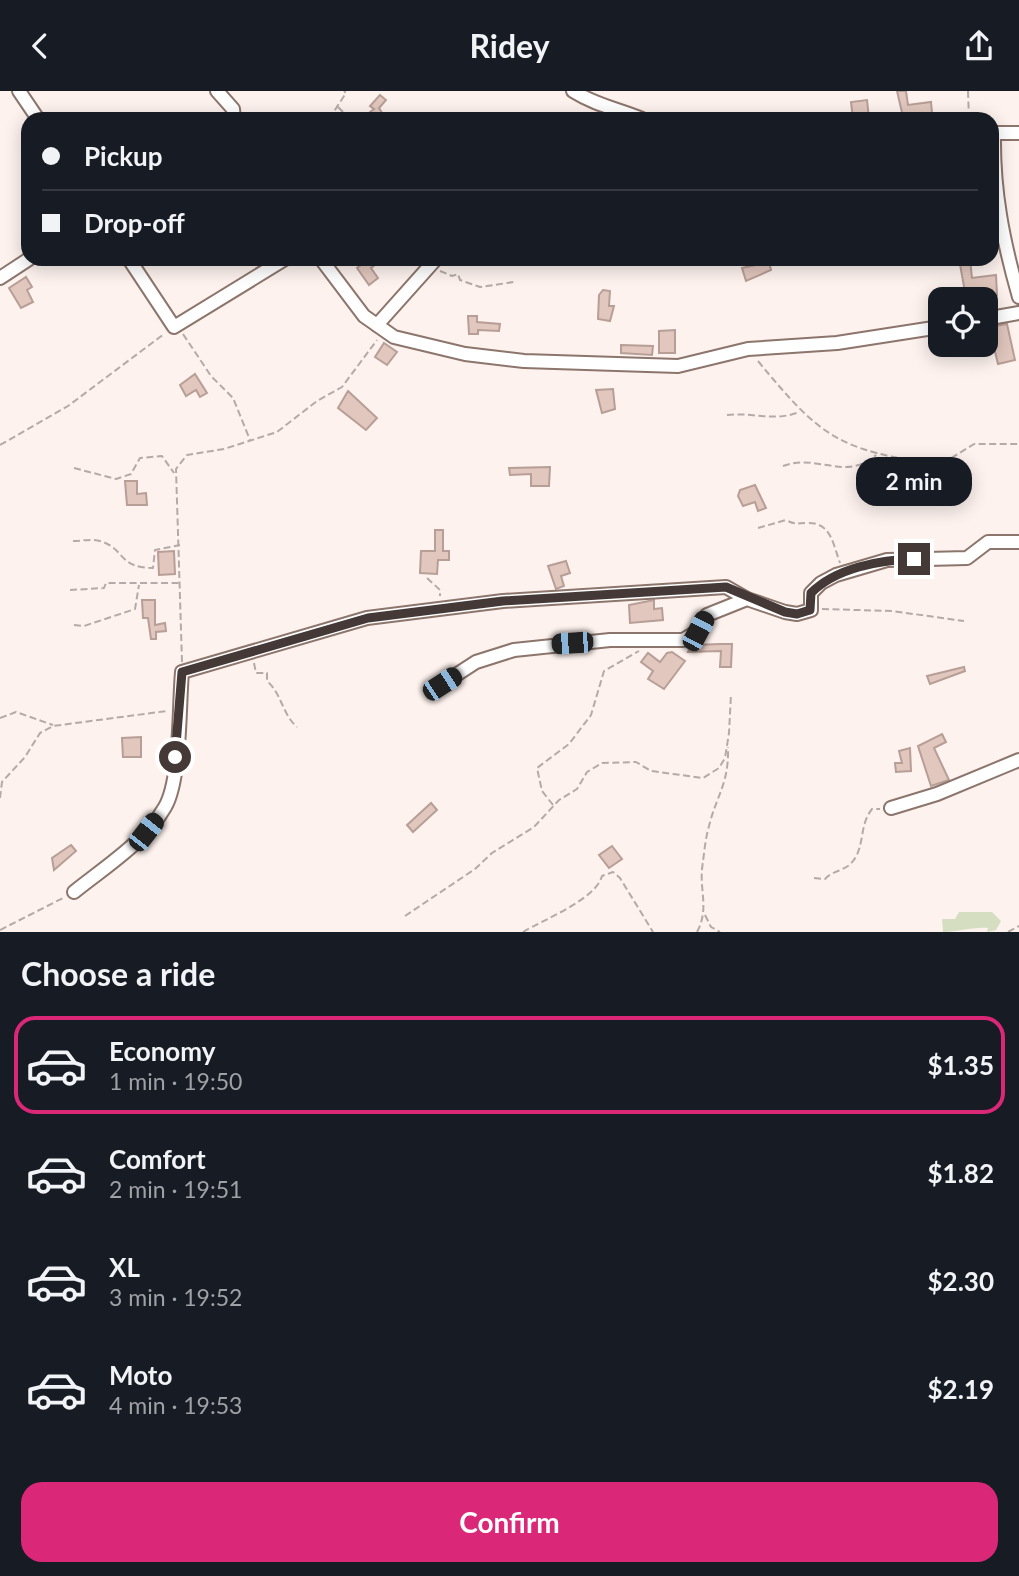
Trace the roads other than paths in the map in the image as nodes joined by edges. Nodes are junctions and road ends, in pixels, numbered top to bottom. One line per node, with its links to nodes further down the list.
1 (19, 91): 4 (street)
2 (217, 91): 5 (street)
3 (573, 91): 6 (street)
4 (33, 112)
5 (233, 112)
6 (626, 112)
7 (999, 133): 8 (street)
8 (1019, 133)
9 (999, 216): 16 (street)
10 (21, 264): 15 (street)
11 (134, 266): 12 (street)
12 (274, 266)
13 (326, 266): 19 (street)
14 (428, 266): 19 (street)
15 (0, 278)
16 (1019, 296)
17 (1019, 313): 18 (street)
18 (998, 317)
19 (380, 328): 20 (street)
20 (928, 329)
21 (1019, 542): 22 (street)
22 (747, 599): 23 (street); 26 (street)
23 (442, 684)
24 (1019, 759): 25 (street)
25 (891, 808)
26 (74, 892)

